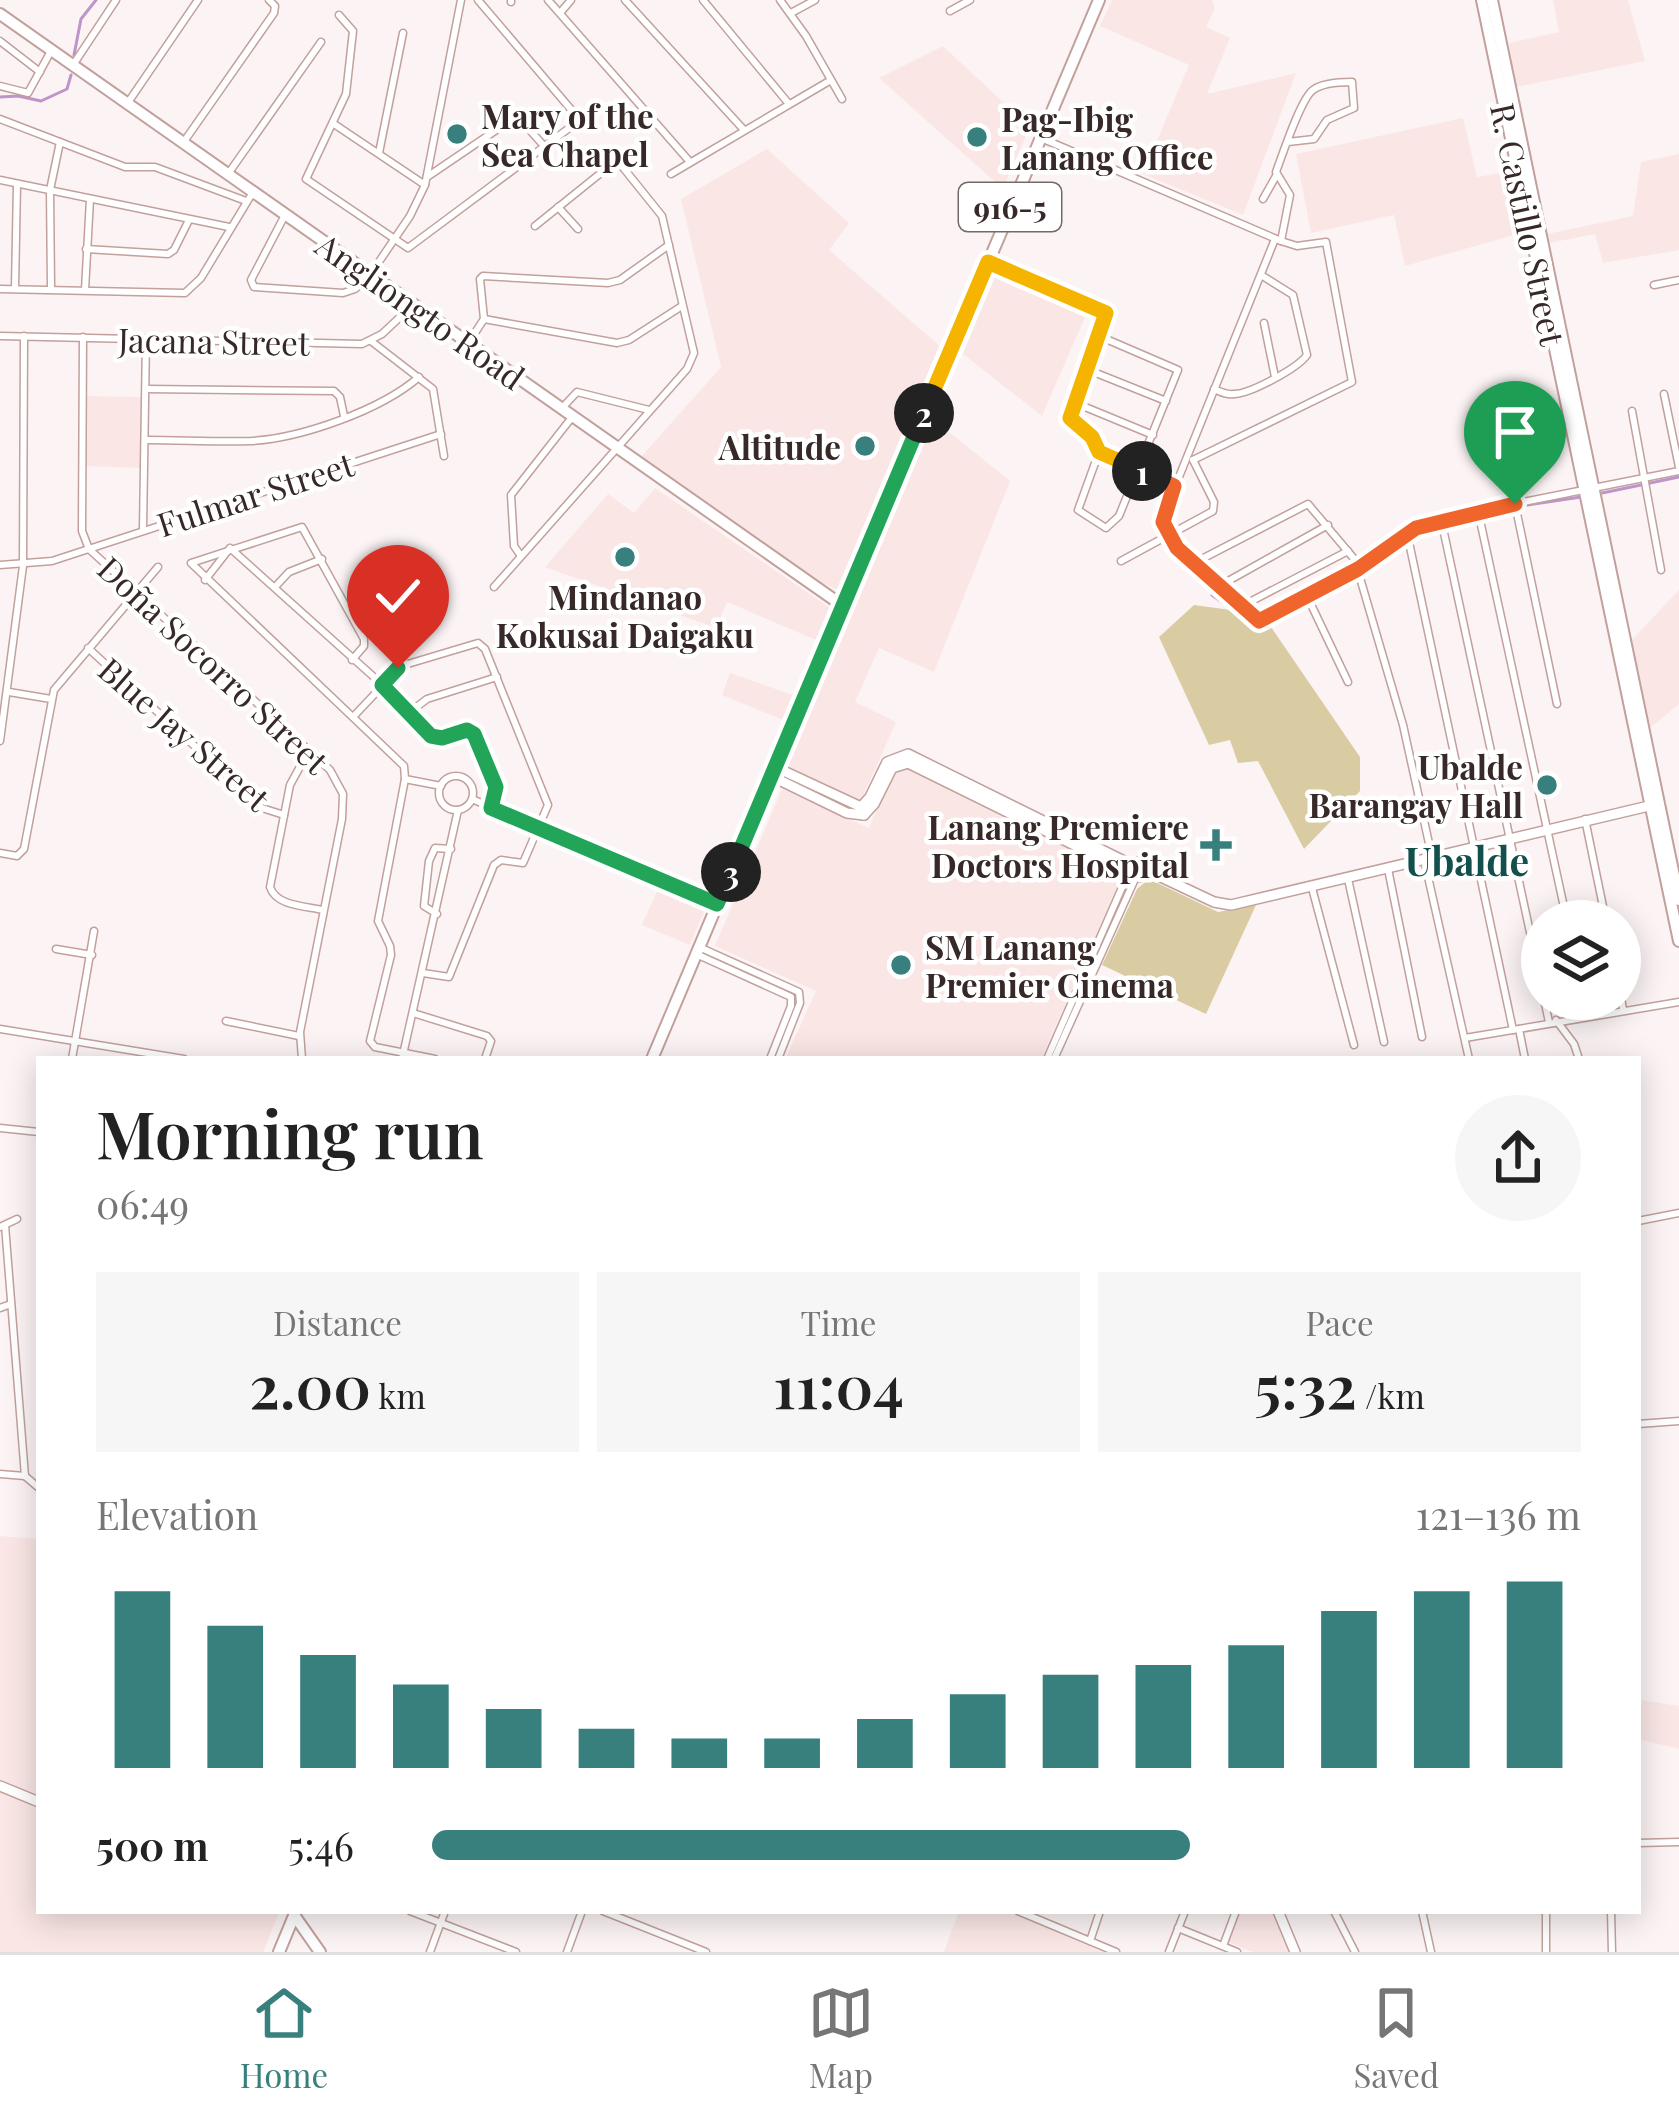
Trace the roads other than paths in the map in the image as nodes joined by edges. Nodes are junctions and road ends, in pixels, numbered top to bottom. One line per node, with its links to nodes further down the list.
1 (116, 0): 25 (street)
2 (198, 0): 30 (street)
3 (269, 0): 38 (street)
4 (461, 0): 46 (street)
5 (478, 0): 39 (street)
6 (548, 0): 17 (street)
7 (571, 0): 17 (street)
8 (625, 0): 34 (street)
9 (703, 0): 31 (street)
10 (780, 0): 19 (street)
11 (814, 0): 19 (street)
12 (970, 0): 16 (street)
13 (1099, 0): 35 (main road, 916-5)
14 (1482, 0): 15 (main road, R. Castillo Street)
15 (1490, 9): 105 (main road, R. Castillo Street)
16 (950, 11)
17 (560, 13): 41 (street)
18 (0, 14): 24 (main road, Angliongto Road)
19 (790, 14): 27 (street)
20 (339, 15): 33 (street)
21 (403, 33): 40 (street)
22 (0, 41): 26 (street)
23 (320, 42): 42 (street)
24 (51, 50): 25 (main road, Angliongto Road); 26 (street)
25 (73, 65): 30 (main road, Angliongto Road)
26 (40, 72): 28 (street)
27 (831, 80): 29 (street); 31 (street)
28 (0, 86)
29 (842, 99)
30 (127, 104): 38 (main road, Angliongto Road)
31 (789, 104): 34 (street)
32 (0, 119): 36 (street)
33 (334, 124): 40 (street); 59 (street)
34 (745, 130): 41 (street)
35 (1039, 137): 58 (street); 62 (main road, 916-5)
36 (60, 142): 48 (street); 49 (street)
37 (1288, 142): 37 (street); 44 (street)
38 (183, 143): 42 (main road, Angliongto Road)
39 (545, 147): 46 (street); 59 (street)
40 (379, 152): 46 (street)
41 (690, 162): 43 (street)
42 (228, 174): 49 (main road, Angliongto Road)
43 (670, 174)
44 (1276, 176): 51 (street); 58 (street)
45 (0, 180): 47 (street)
46 (426, 181): 59 (street)
47 (17, 184): 48 (street); 68 (street)
48 (50, 190): 50 (street); 69 (street)
49 (250, 196): 53 (main road, Angliongto Road); 56 (street)
50 (90, 199): 54 (street); 61 (street)
51 (1263, 199)
52 (558, 207): 55 (street); 57 (street); 60 (street)
53 (285, 215): 63 (main road, Angliongto Road); 63 (street)
54 (189, 220): 56 (street); 61 (street)
55 (535, 226)
56 (229, 227): 70 (street)
57 (578, 229)
58 (1278, 240): 64 (street); 100 (street)
59 (395, 241): 63 (street)
60 (669, 244): 72 (street); 73 (street)
61 (86, 249): 70 (street)
62 (988, 262): 76 (street); 131 (main road, 916-5)
63 (370, 274): 71 (main road, Angliongto Road)
64 (1261, 275): 83 (street); 86 (street)
65 (1679, 280): 66 (street)
66 (1654, 285)
67 (0, 289): 68 (street)
68 (14, 289): 69 (street)
69 (51, 289): 70 (street)
70 (85, 290)
71 (414, 304): 80 (street); 81 (main road, Angliongto Road)
72 (682, 306): 73 (street); 90 (street)
73 (484, 319): 81 (street)
74 (1264, 323): 83 (street)
75 (0, 336): 77 (street, Jacana Street)
76 (1099, 336): 82 (street); 88 (street)
77 (24, 337): 78 (street, Jacana Street); 121 (street)
78 (83, 338): 79 (street, Jacana Street); 114 (street, Doña Socorro Street)
79 (146, 338): 80 (street, Jacana Street); 85 (street)
80 (371, 341): 84 (street)
81 (469, 342): 91 (main road, Angliongto Road)
82 (1086, 369): 88 (street); 89 (street)
83 (1275, 376): 86 (street)
84 (419, 377): 93 (street); 94 (street)
85 (146, 388): 93 (street); 96 (street)
86 (1214, 389): 100 (street)
87 (1664, 394): 101 (street)
88 (1167, 401): 95 (street)
89 (1073, 402): 95 (street); 98 (street)
90 (650, 410): 91 (street); 97 (street)
91 (567, 412): 97 (main road, Angliongto Road); 116 (street)
92 (1632, 412): 103 (street)
93 (344, 416): 96 (street)
94 (441, 434): 99 (street); 110 (street, Fulmar Street)
95 (1153, 434): 102 (street)
96 (146, 440): 110 (street)
97 (617, 448): 116 (street); 131 (main road, Angliongto Road)
98 (1099, 452): 102 (street); 102 (street)
99 (444, 456)
100 (1189, 458): 104 (street); 112 (street)
101 (1679, 469): 103 (street)
102 (1138, 470): 104 (street)
103 (1645, 478): 105 (street); 124 (street)
104 (1174, 486): 112 (street)
105 (1589, 488): 106 (street); 149 (main road, R. Castillo Street)
106 (1515, 507): 107 (street); 140 (street)
107 (1479, 514): 108 (street); 157 (street)
108 (1442, 522): 111 (street); 158 (street)
109 (1328, 525): 115 (street); 119 (street); 126 (street)
110 (142, 529): 114 (street, Fulmar Street)
111 (1410, 531): 123 (street); 159 (street)
112 (1167, 534): 118 (street); 119 (street)
113 (230, 548): 117 (street); 125 (street); 125 (street); 128 (street)
114 (89, 549): 121 (street, Fulmar Street); 129 (street, Doña Socorro Street)
115 (1348, 551): 123 (street); 132 (street)
116 (521, 556): 127 (street)
117 (322, 560): 128 (street); 134 (street)
118 (1120, 561)
119 (1194, 562): 126 (street)
120 (0, 566): 121 (street, Fulmar Street)
121 (23, 566): 138 (street)
122 (158, 567): 129 (street)
123 (1359, 568): 130 (street); 162 (street)
124 (1661, 570)
125 (205, 580): 142 (street)
126 (1220, 585): 132 (street)
127 (494, 587)
128 (274, 589): 134 (street)
129 (136, 593): 133 (street); 144 (street, Doña Socorro Street)
130 (1307, 596): 132 (street); 136 (street)
131 (843, 605): 145 (main road, 916-5)
132 (1242, 606)
133 (88, 648): 139 (street); 152 (street, Blue Jay Street)
134 (352, 660): 137 (street)
135 (497, 677): 137 (street); 141 (street); 156 (street)
136 (1348, 682)
137 (382, 685): 141 (street); 142 (street)
138 (9, 692): 139 (street); 143 (street)
139 (51, 699): 161 (street)
140 (1557, 704)
141 (410, 712): 150 (street)
142 (353, 717): 146 (street)
143 (0, 741)
144 (308, 752): 152 (street); 172 (street, Doña Socorro Street)
145 (773, 772): 164 (street); 171 (main road, 916-5)
146 (405, 779): 147 (street); 197 (street)
147 (441, 786): 148 (street); 151 (street)
148 (472, 799): 150 (street); 151 (street)
149 (1654, 804): 154 (street); 155 (main road, R. Castillo Street)
150 (491, 808): 156 (street)
151 (458, 810): 160 (street)
152 (284, 815): 172 (street)
153 (1679, 818): 155 (street)
154 (1586, 819): 157 (street); 169 (street)
155 (1658, 822): 170 (main road, R. Castillo Street); 175 (main road, R. Castillo Street)
156 (540, 828): 171 (street); 179 (street)
157 (1549, 828): 158 (street); 168 (street)
158 (1511, 838): 159 (street); 167 (street)
159 (1472, 848): 162 (street); 187 (street)
160 (452, 849): 173 (street); 173 (street)
161 (0, 853)
162 (1428, 858): 163 (street); 190 (street)
163 (1388, 868): 165 (street); 189 (street)
164 (1129, 872): 166 (street); 201 (street)
165 (1348, 879): 166 (street); 192 (street)
166 (1312, 887): 193 (street)
167 (1524, 900)
168 (1563, 900)
169 (1602, 900)
170 (1679, 900)
171 (716, 906): 177 (main road, 916-5)
172 (323, 910): 188 (street, Doña Socorro Street)
173 (437, 914): 179 (street)
174 (94, 931): 178 (street)
175 (1679, 941)
176 (56, 949): 178 (street)
177 (698, 951): 199 (main road, 916-5); 200 (street)
178 (92, 955): 191 (street)
179 (423, 973): 182 (street)
180 (1679, 1002): 181 (street)
181 (1641, 1007)
182 (413, 1013): 197 (street); 198 (street)
183 (1558, 1020): 185 (street)
184 (226, 1021): 188 (street)
185 (1553, 1021): 187 (street); 204 (street)
186 (0, 1029): 191 (street)
187 (1516, 1029): 190 (street); 203 (street)
188 (299, 1036): 196 (street, Doña Socorro Street)
189 (1422, 1037)
190 (1465, 1038): 202 (street)
191 (76, 1040): 194 (street); 195 (street)
192 (1384, 1042)
193 (1354, 1045)
194 (73, 1056)
195 (167, 1056)
196 (302, 1056)
197 (402, 1056)
198 (486, 1056)
199 (653, 1056)
200 (775, 1056)
201 (1051, 1056)
202 (1468, 1056)
203 (1525, 1056)
204 (1578, 1056)
205 (0, 1128): 206 (street)
206 (36, 1132)
207 (1679, 1213): 209 (street)
208 (17, 1219): 210 (street)
209 (1641, 1220)
210 (2, 1226): 211 (street)
211 (4, 1266): 212 (street)
212 (11, 1304): 213 (street); 217 (street)
213 (0, 1308)
214 (1679, 1421): 215 (street)
215 (1641, 1424)
216 (0, 1474): 217 (street)
217 (25, 1476): 218 (street)
218 (36, 1485)
219 (0, 1786): 220 (street)
220 (36, 1801)
221 (1679, 1842): 222 (street)
222 (1641, 1843)
223 (292, 1914): 243 (main road)
224 (294, 1914): 244 (main road)
225 (418, 1914): 238 (street)
226 (444, 1914): 238 (street)
227 (581, 1914): 247 (street)
228 (611, 1914): 242 (street)
229 (1025, 1914): 240 (street)
230 (1099, 1914): 240 (street)
231 (1184, 1914): 239 (street)
232 (1235, 1914): 241 (street)
233 (1279, 1914): 251 (street)
234 (1335, 1914): 252 (street)
235 (1423, 1914): 253 (street)
236 (1546, 1914): 254 (street)
237 (1611, 1914): 255 (street)
238 (440, 1923): 245 (street); 246 (street)
239 (1178, 1928): 241 (street); 249 (street)
240 (1090, 1941): 248 (street)
241 (1223, 1946): 250 (street)
242 (705, 1951)
243 (279, 1952)
244 (320, 1952)
245 (430, 1952)
246 (516, 1952)
247 (567, 1952)
248 (1116, 1952)
249 (1169, 1952)
250 (1237, 1952)
251 (1295, 1952)
252 (1354, 1952)
253 (1431, 1952)
254 (1546, 1952)
255 (1612, 1952)

